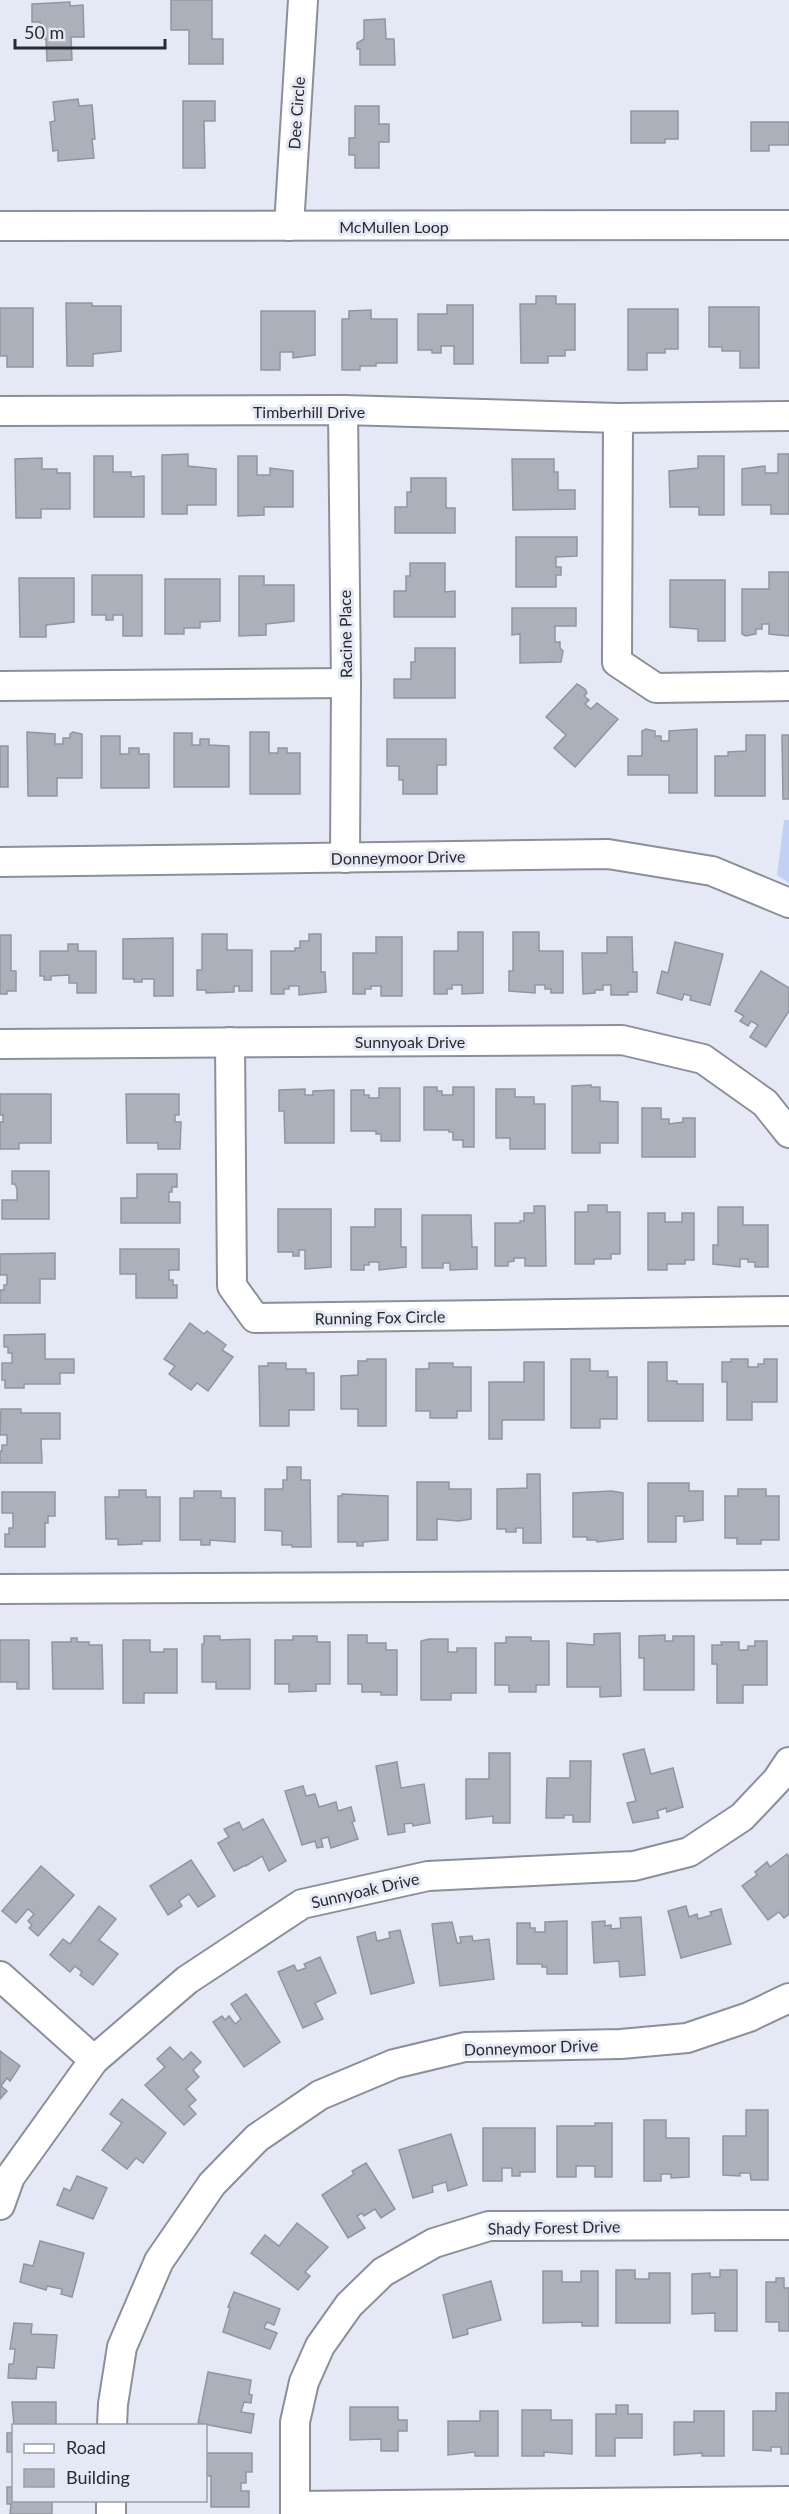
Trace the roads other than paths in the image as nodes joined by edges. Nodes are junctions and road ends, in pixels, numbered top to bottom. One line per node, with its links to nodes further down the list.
1 (303, 0): 4 (street, Dee Circle)
2 (789, 225): 4 (street, McMullen Loop)
3 (0, 226): 4 (street, McMullen Loop)
4 (289, 226)
5 (343, 410): 6 (street, Timberhill Drive); 8 (street, Timberhill Drive); 9 (street, Racine Place)
6 (0, 411)
7 (789, 416): 8 (street, Timberhill Drive)
8 (618, 418): 11 (street)
9 (346, 683): 10 (street); 12 (street, Racine Place)
10 (0, 686)
11 (789, 686)
12 (345, 858): 13 (street, Donneymoor Drive); 14 (street, Donneymoor Drive)
13 (0, 862)
14 (789, 903)
15 (230, 1042): 16 (street, Sunnyoak Drive); 17 (street, Sunnyoak Drive); 18 (street, Running Fox Circle)
16 (0, 1044)
17 (789, 1132)
18 (789, 1311)
19 (789, 1585): 20 (street)
20 (0, 1589)
21 (789, 1762): 24 (street, Sunnyoak Drive)
22 (0, 1976): 24 (street)
23 (789, 1998): 27 (street, Donneymoor Drive)
24 (94, 2060): 25 (street, Sunnyoak Drive)
25 (0, 2205)
26 (789, 2225): 29 (street, Shady Forest Drive)
27 (112, 2424)
28 (789, 2501): 29 (street)
29 (295, 2510)

